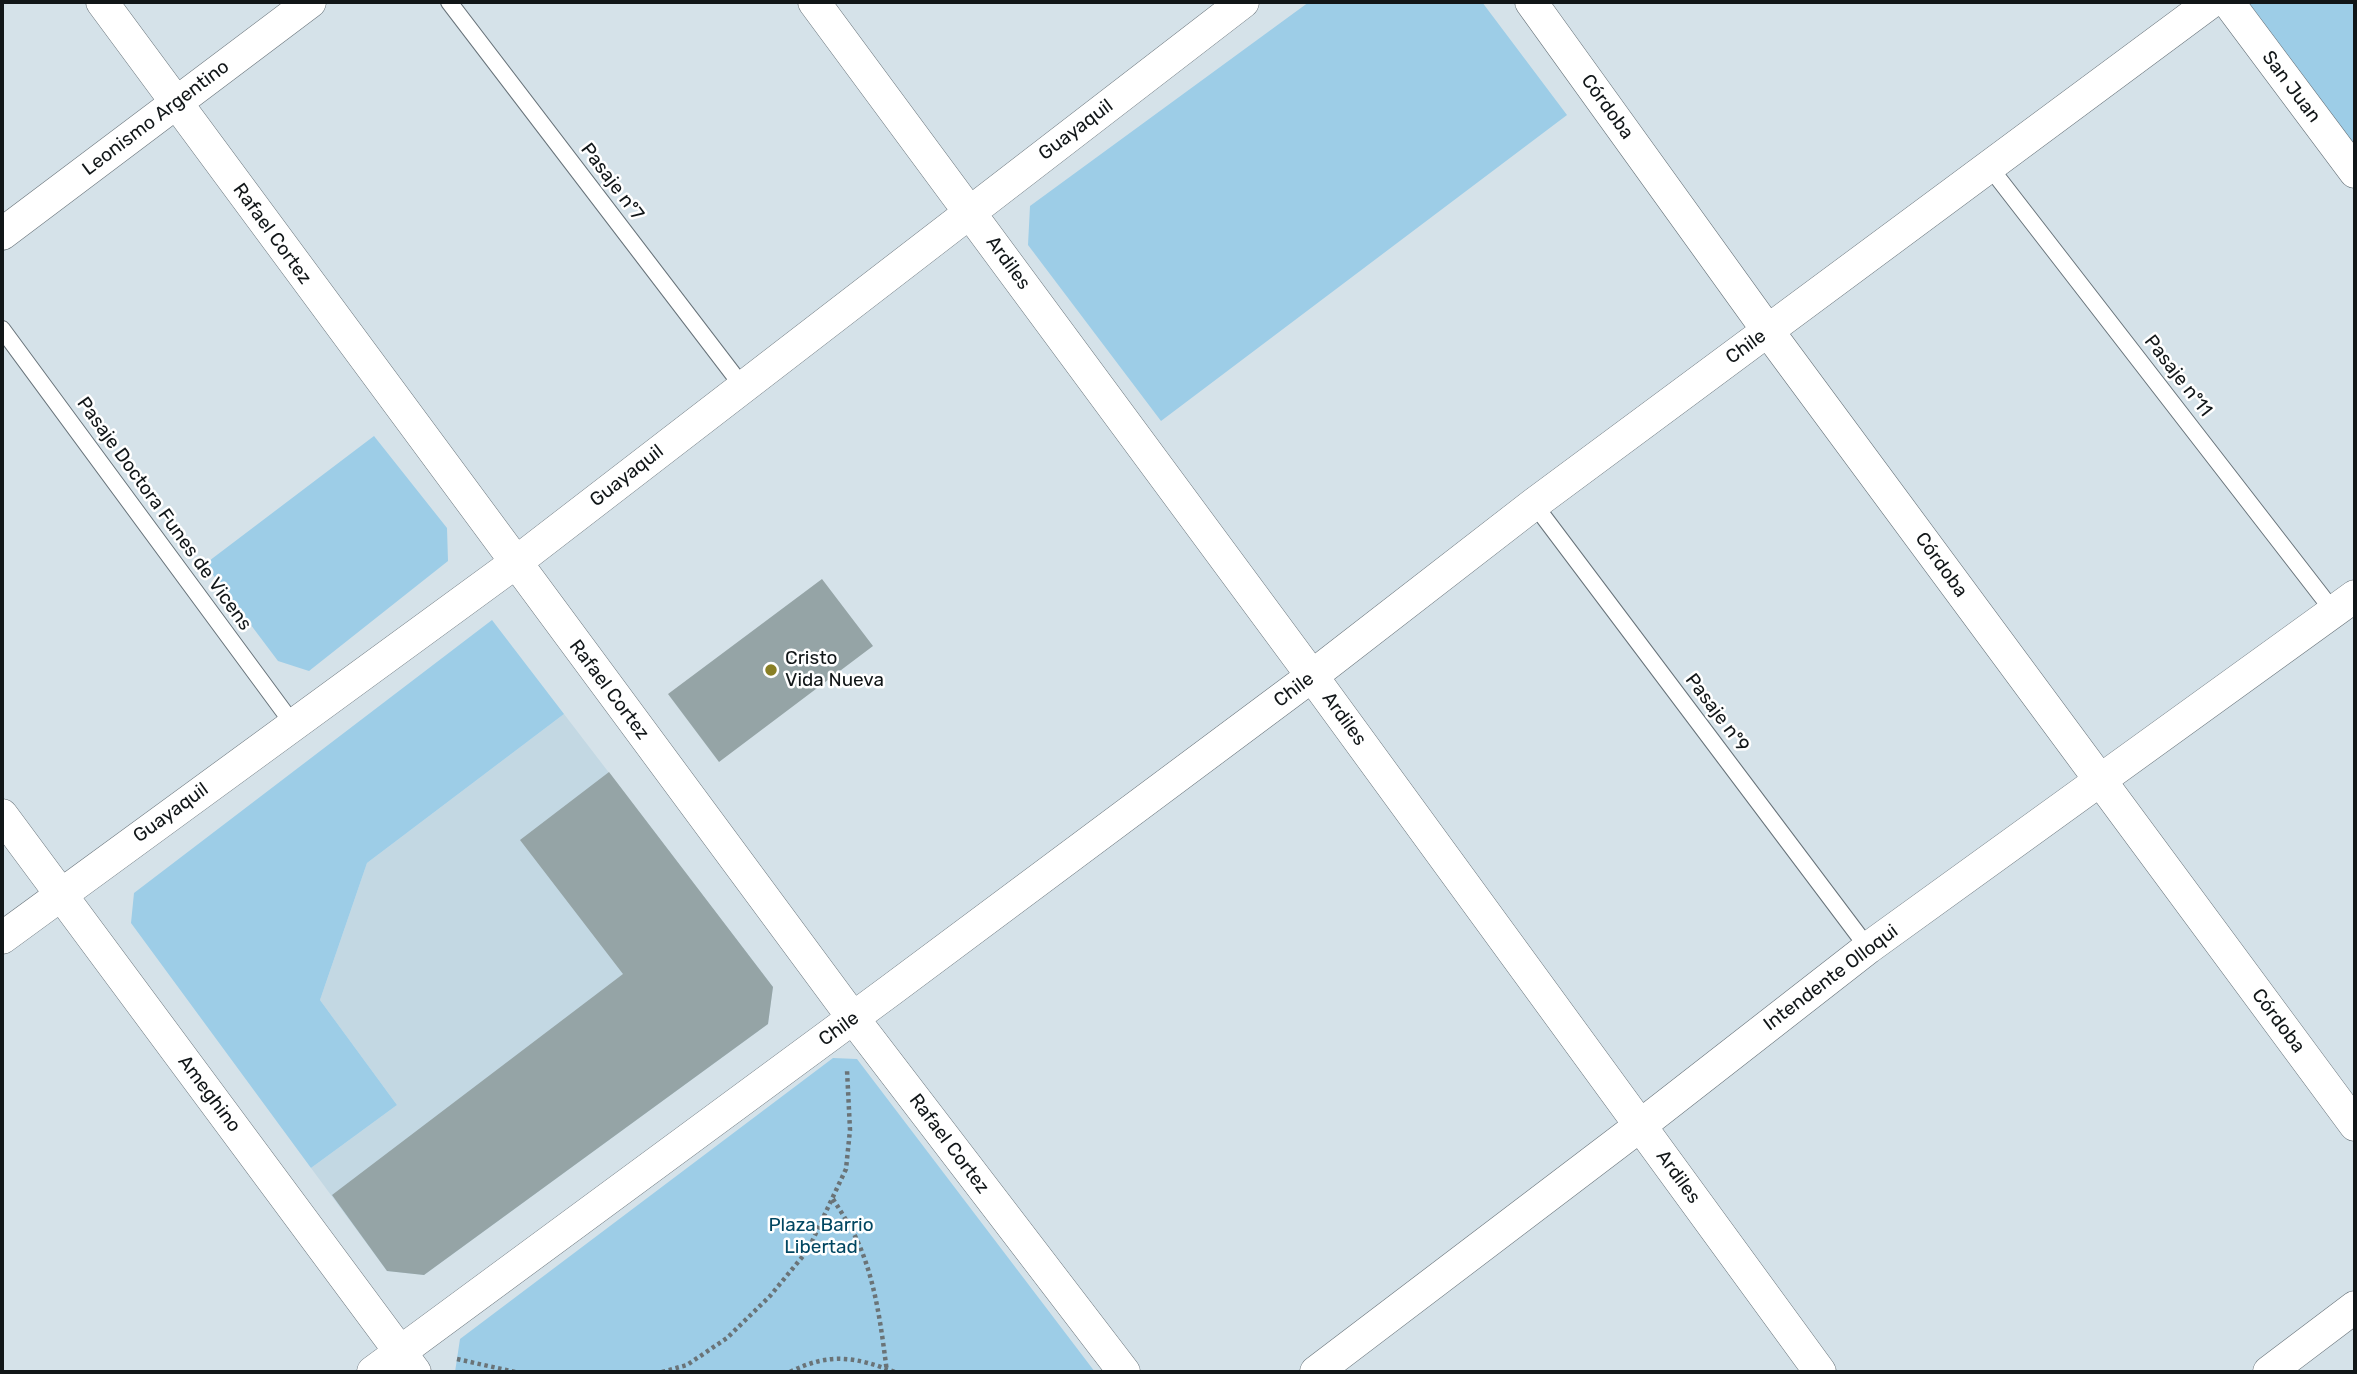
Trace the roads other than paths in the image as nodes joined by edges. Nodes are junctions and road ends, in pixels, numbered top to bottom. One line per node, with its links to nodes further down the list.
1 (102, 2): 9 (street, Rafael Cortez)
2 (310, 2): 9 (street, Leonismo Argentino)
3 (449, 2): 16 (lane, Pasaje nº7)
4 (814, 2): 12 (street, Ardiles)
5 (1243, 2): 12 (street, Guayaquil)
6 (1531, 2): 15 (street, Córdoba)
7 (2211, 2): 10 (street, Chile)
8 (2228, 2): 11 (street, San Juan)
9 (176, 103): 13 (street, Leonismo Argentino); 18 (street, Rafael Cortez)
10 (1988, 165): 15 (street, Chile); 19 (lane, Pasaje nº11)
11 (2355, 172)
12 (970, 211): 16 (street, Guayaquil); 20 (street, Ardiles)
13 (2, 234)
14 (2, 329): 21 (lane, Pasaje Doctora Funes de Vicens)
15 (1768, 331): 17 (street, Chile); 22 (street, Córdoba)
16 (743, 387): 18 (street, Guayaquil)
17 (1534, 504): 20 (street, Chile); 26 (lane, Pasaje nº9)
18 (515, 562): 21 (street, Guayaquil); 27 (street, Rafael Cortez)
19 (2345, 604): 22 (street, Intendente Olloqui)
20 (1312, 676): 27 (street, Chile); 28 (street, Ardiles)
21 (293, 724): 24 (street, Guayaquil)
22 (2099, 780): 26 (street, Intendente Olloqui); 29 (street, Córdoba)
23 (2, 815): 24 (street, Ameghino)
24 (60, 894): 25 (street, Guayaquil); 31 (street, Ameghino)
25 (2, 938)
26 (1868, 948): 28 (street, Intendente Olloqui)
27 (853, 1018): 31 (street, Chile); 33 (street, Rafael Cortez)
28 (1641, 1125): 34 (street, Intendente Olloqui); 35 (street, Ardiles)
29 (2355, 1125)
30 (2355, 1307): 36 (street)
31 (408, 1362): 32 (street, Chile)
32 (373, 1372)
33 (1124, 1372)
34 (1316, 1372)
35 (1821, 1372)
36 (2270, 1372)

